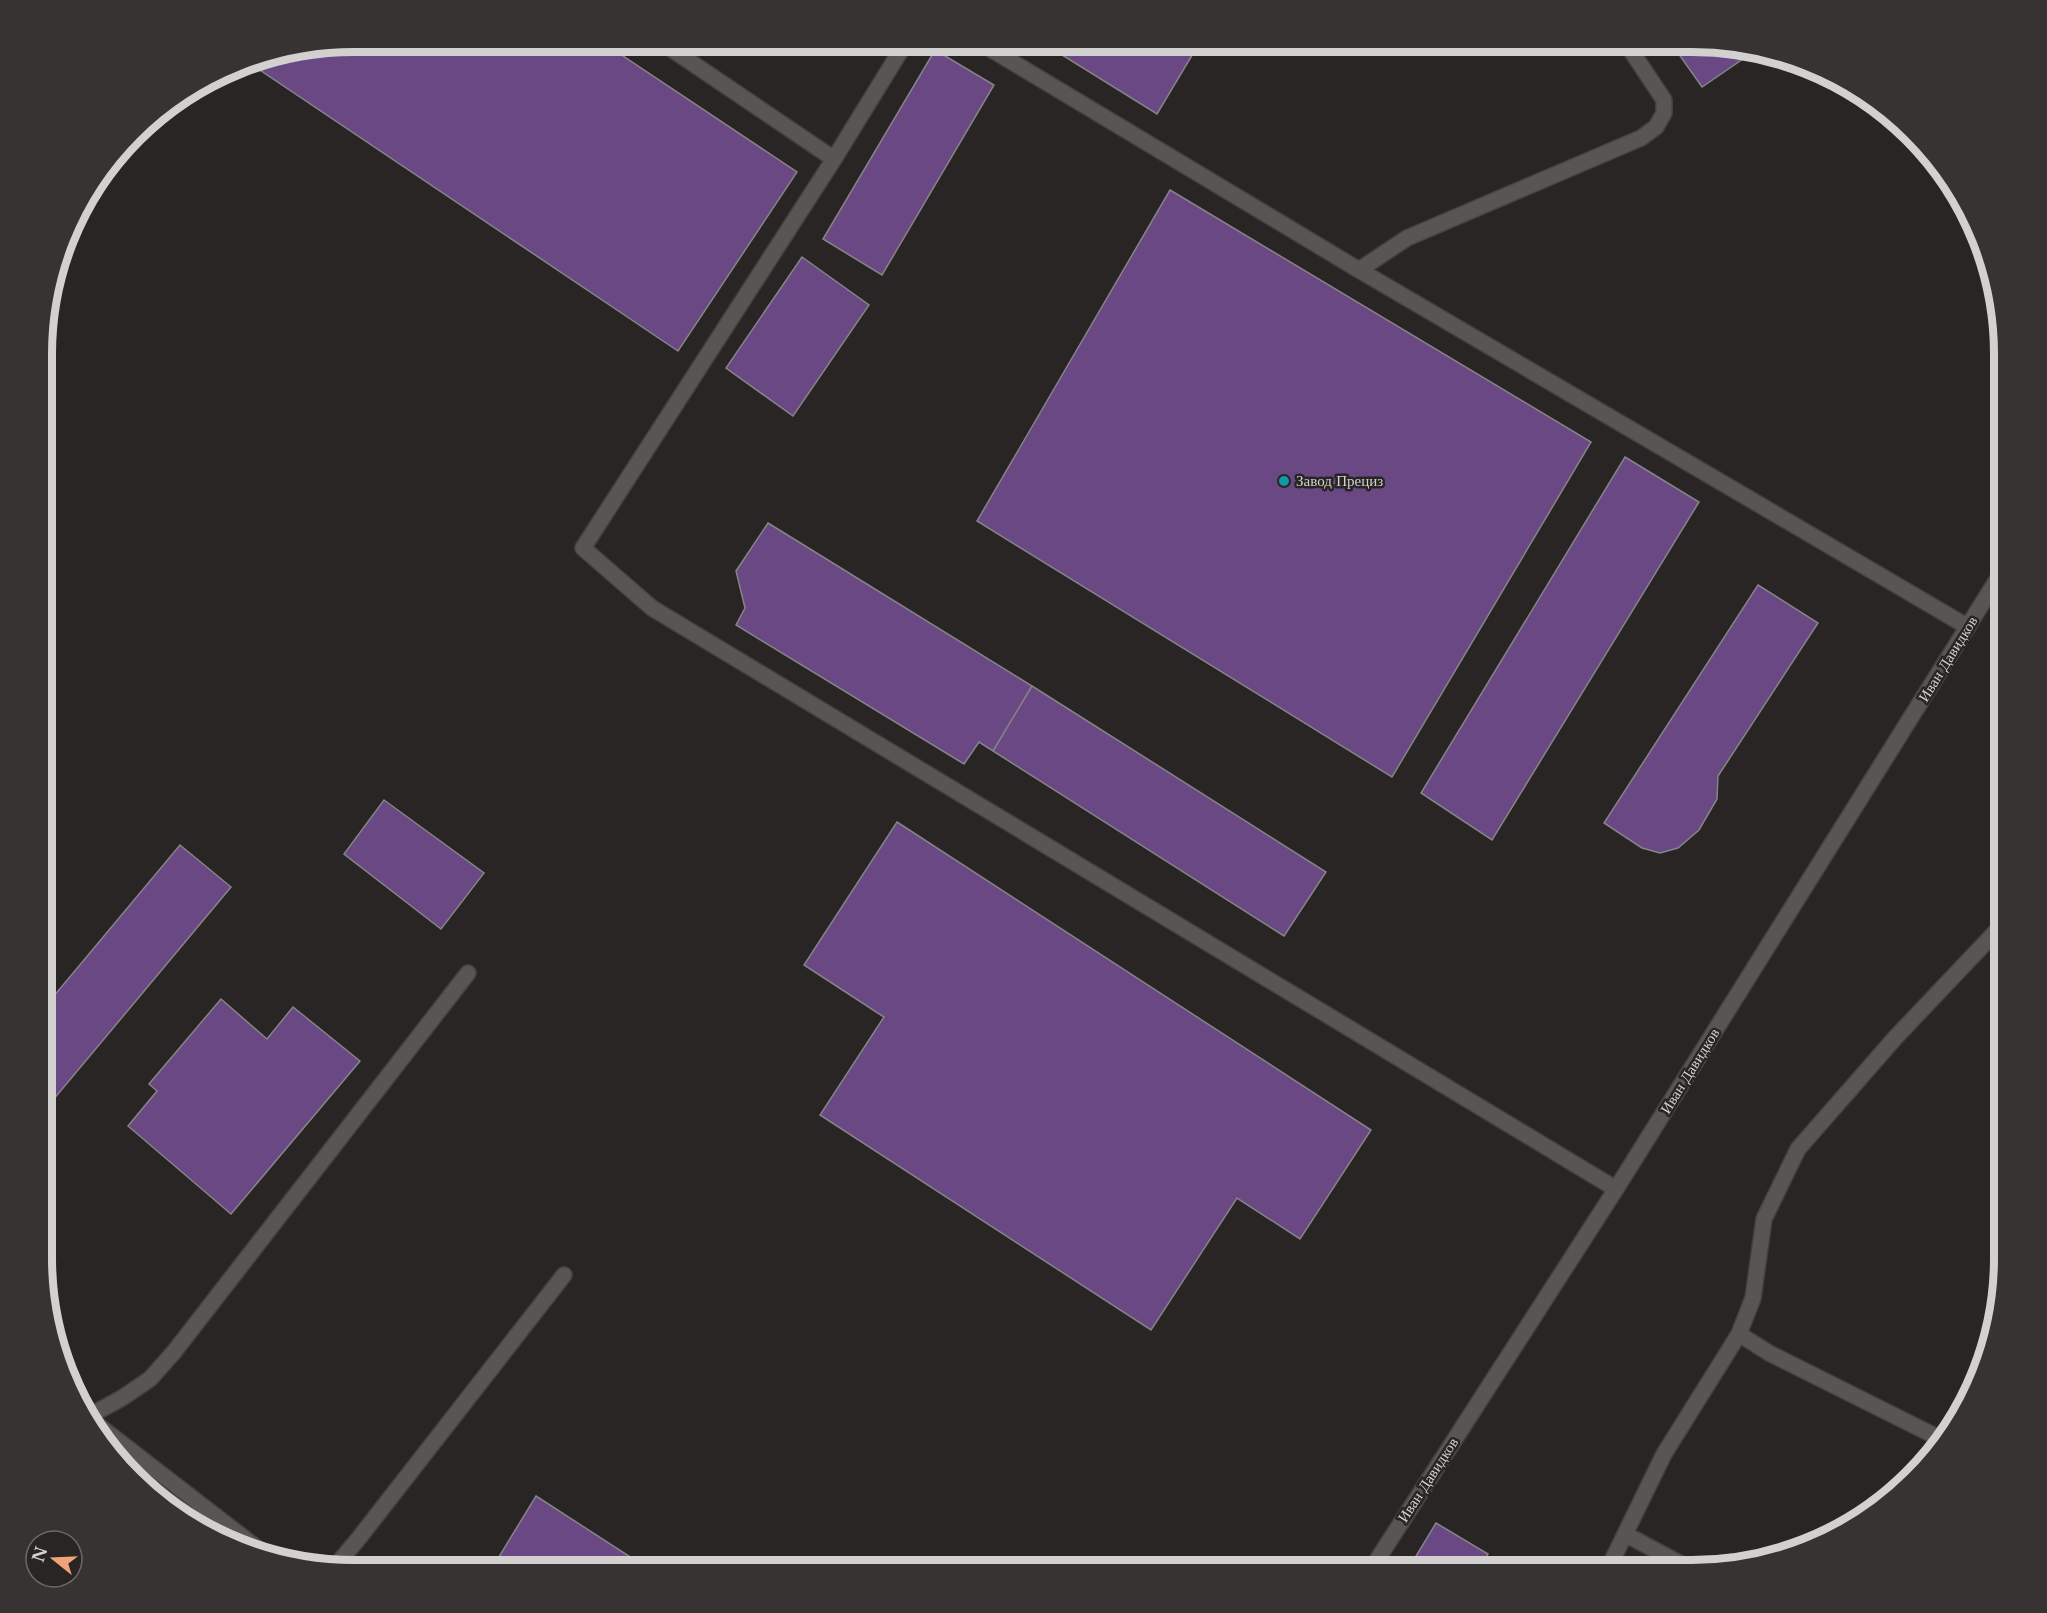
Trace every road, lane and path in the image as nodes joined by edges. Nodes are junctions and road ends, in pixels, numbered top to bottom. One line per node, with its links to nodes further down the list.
1 (676, 52): 5 (street)
2 (900, 52): 5 (street)
3 (996, 52): 6 (street)
4 (1632, 52): 6 (street)
5 (834, 159): 11 (street)
6 (1359, 270): 8 (street)
7 (1994, 585): 8 (street, Иван Давидков)
8 (1968, 627): 11 (street, Иван Давидков)
9 (1994, 934): 13 (street)
10 (468, 973): 14 (street)
11 (1616, 1189): 20 (street, Иван Давидков)
12 (564, 1275): 19 (street)
13 (1739, 1334): 16 (street); 17 (street)
14 (95, 1413)
15 (107, 1432): 18 (street)
16 (1936, 1437)
17 (1625, 1534): 21 (street); 22 (street)
18 (250, 1542)
19 (341, 1560)
20 (1377, 1560)
21 (1612, 1560)
22 (1674, 1560)

